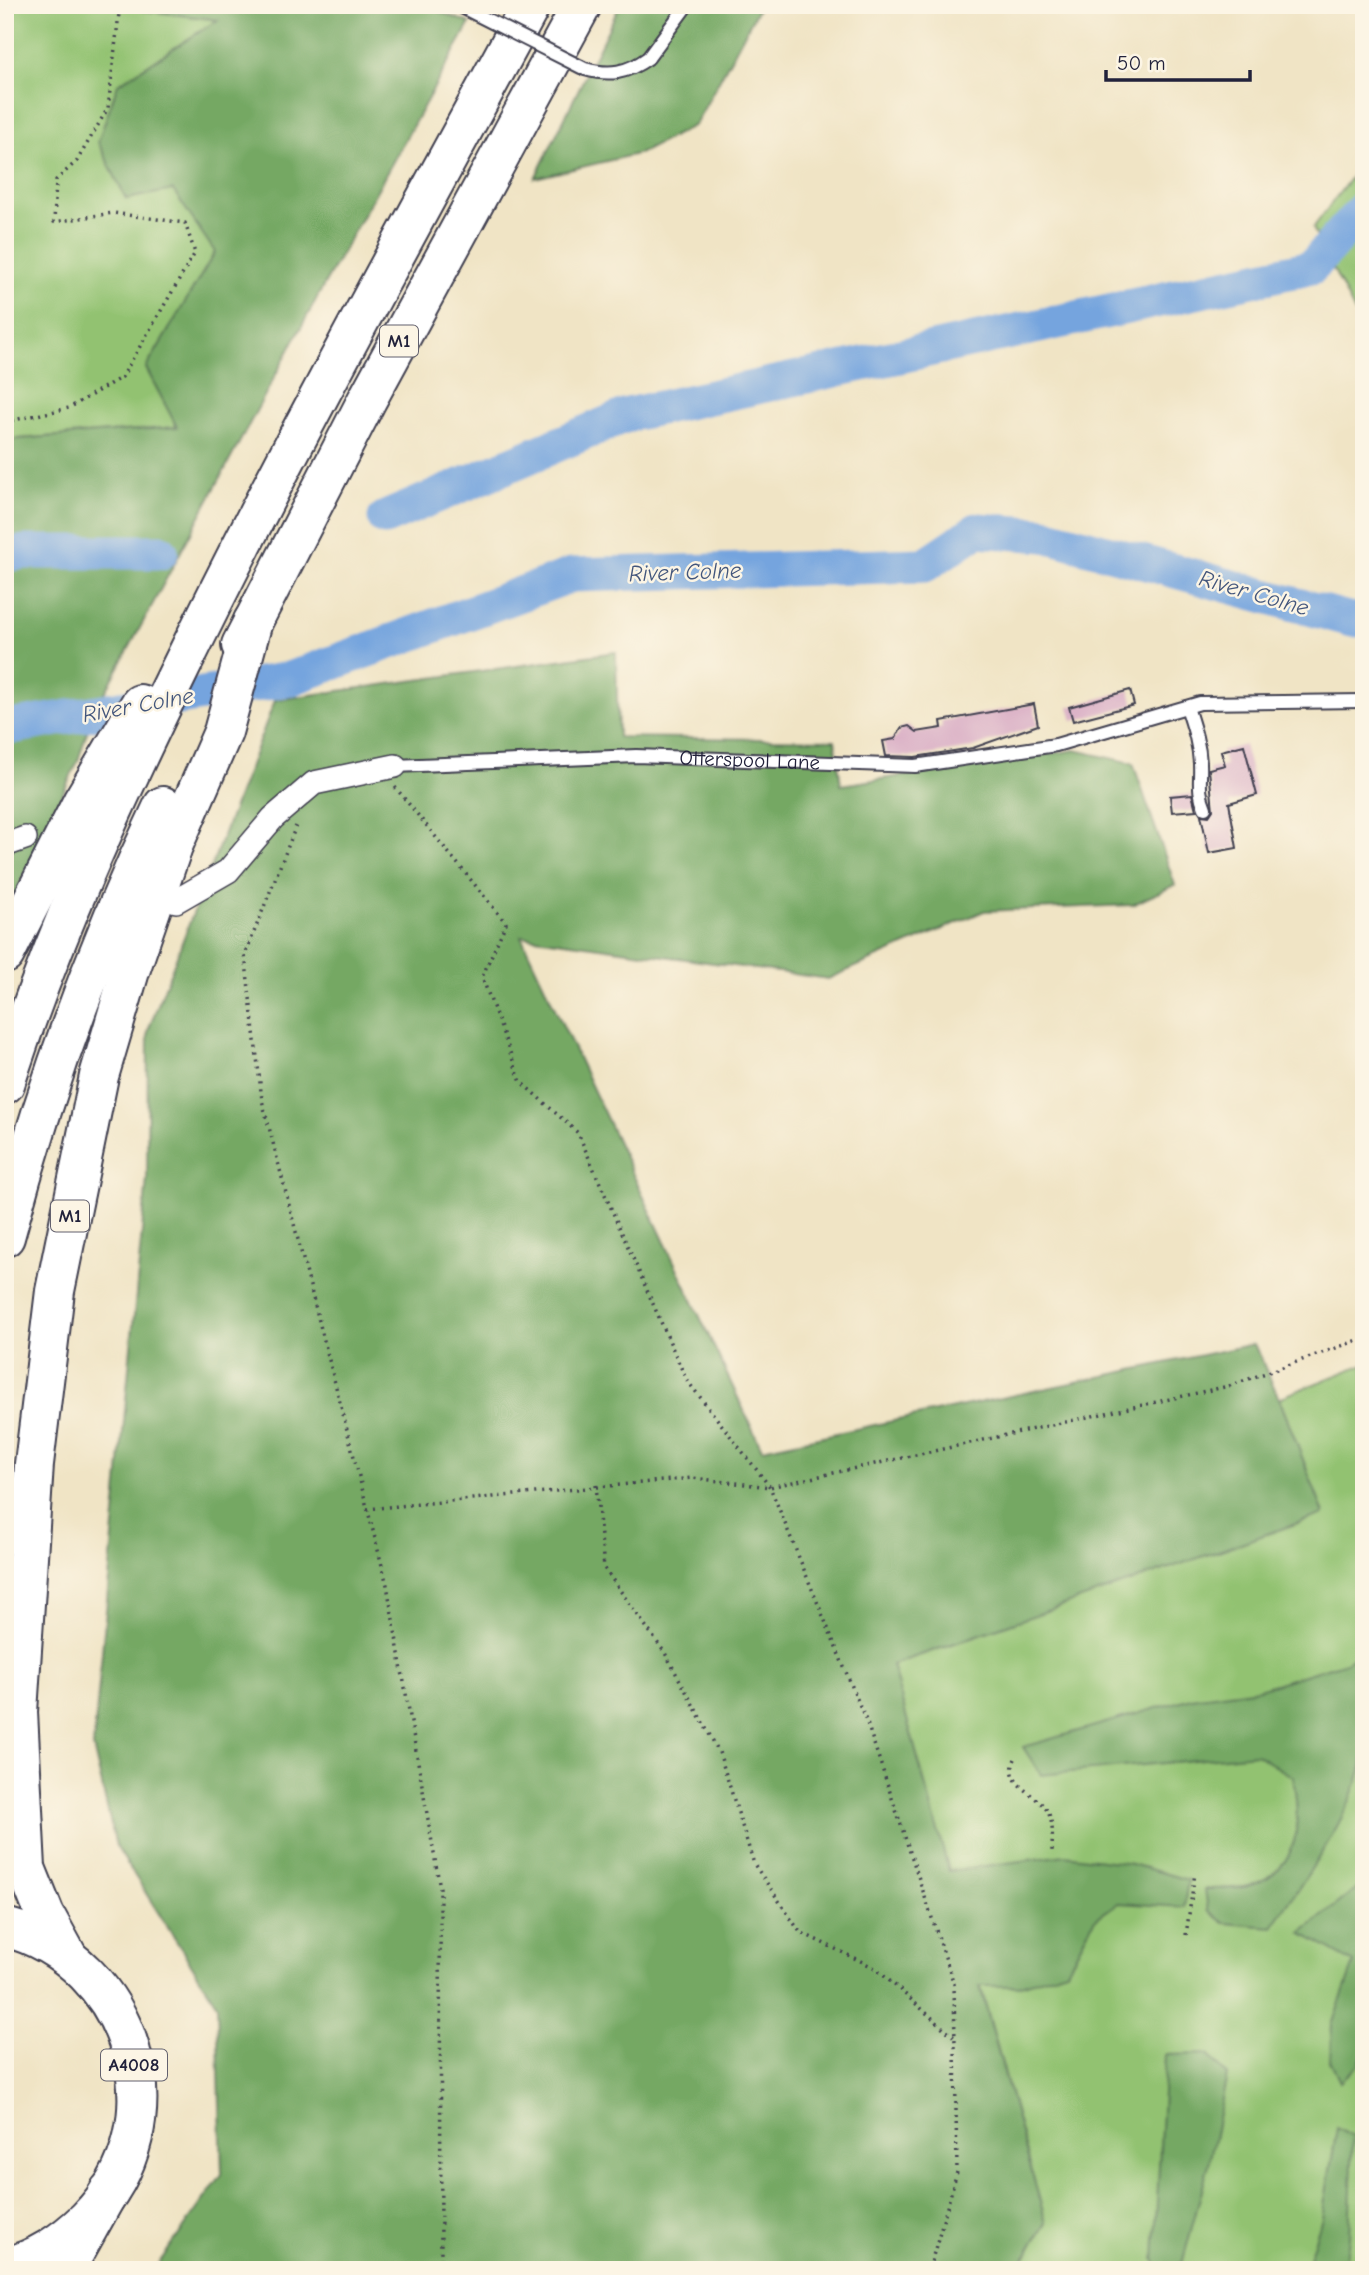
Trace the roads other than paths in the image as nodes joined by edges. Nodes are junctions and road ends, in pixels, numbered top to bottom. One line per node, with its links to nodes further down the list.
1 (458, 5): 4 (lane, bridge)
2 (531, 5): 8 (highway, M1)
3 (582, 5): 7 (highway, M1)
4 (687, 5)
5 (1364, 702): 6 (lane, Otterspool Lane)
6 (1187, 707): 9 (lane, Otterspool Lane); 10 (lane)
7 (210, 734): 14 (highway, M1); 16 (highway, M1)
8 (127, 746): 12 (highway, M1); 13 (highway, M1)
9 (388, 768): 11 (street, Otterspool Lane)
10 (1205, 808)
11 (176, 901)
12 (5, 954)
13 (5, 1084)
14 (5, 1237)
15 (5, 1927): 16 (highway, A4008)
16 (67, 1955): 17 (highway, A4008)
17 (109, 2191): 18 (highway, A4008); 19 (highway)
18 (5, 2267)
19 (65, 2270)

